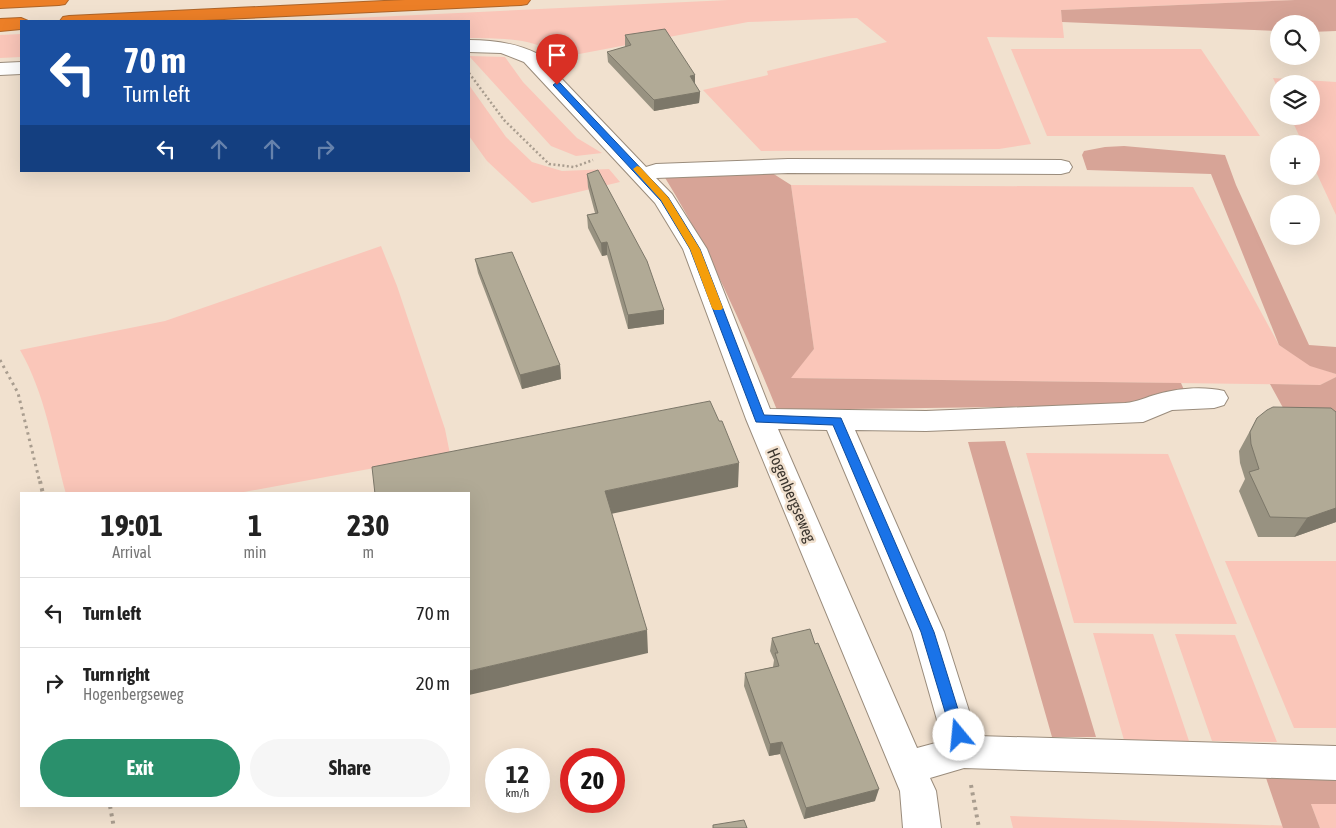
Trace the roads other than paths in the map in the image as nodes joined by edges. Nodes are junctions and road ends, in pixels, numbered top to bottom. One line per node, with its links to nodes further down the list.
1 (59, 0): 3 (highway)
2 (521, 0): 4 (highway)
3 (0, 3)
4 (91, 20)
5 (20, 24): 6 (highway)
6 (0, 25)
7 (470, 46): 11 (street, Hogenbergseweg)
8 (20, 68): 9 (street)
9 (0, 69)
10 (1061, 167): 11 (street)
11 (643, 175): 13 (street, Hogenbergseweg)
12 (1214, 398): 14 (street)
13 (760, 419): 14 (street); 17 (street, Hogenbergseweg)
14 (837, 420): 15 (street)
15 (964, 752): 16 (street); 17 (street)
16 (1336, 762)
17 (908, 767): 18 (street, Hogenbergseweg)
18 (922, 828)

